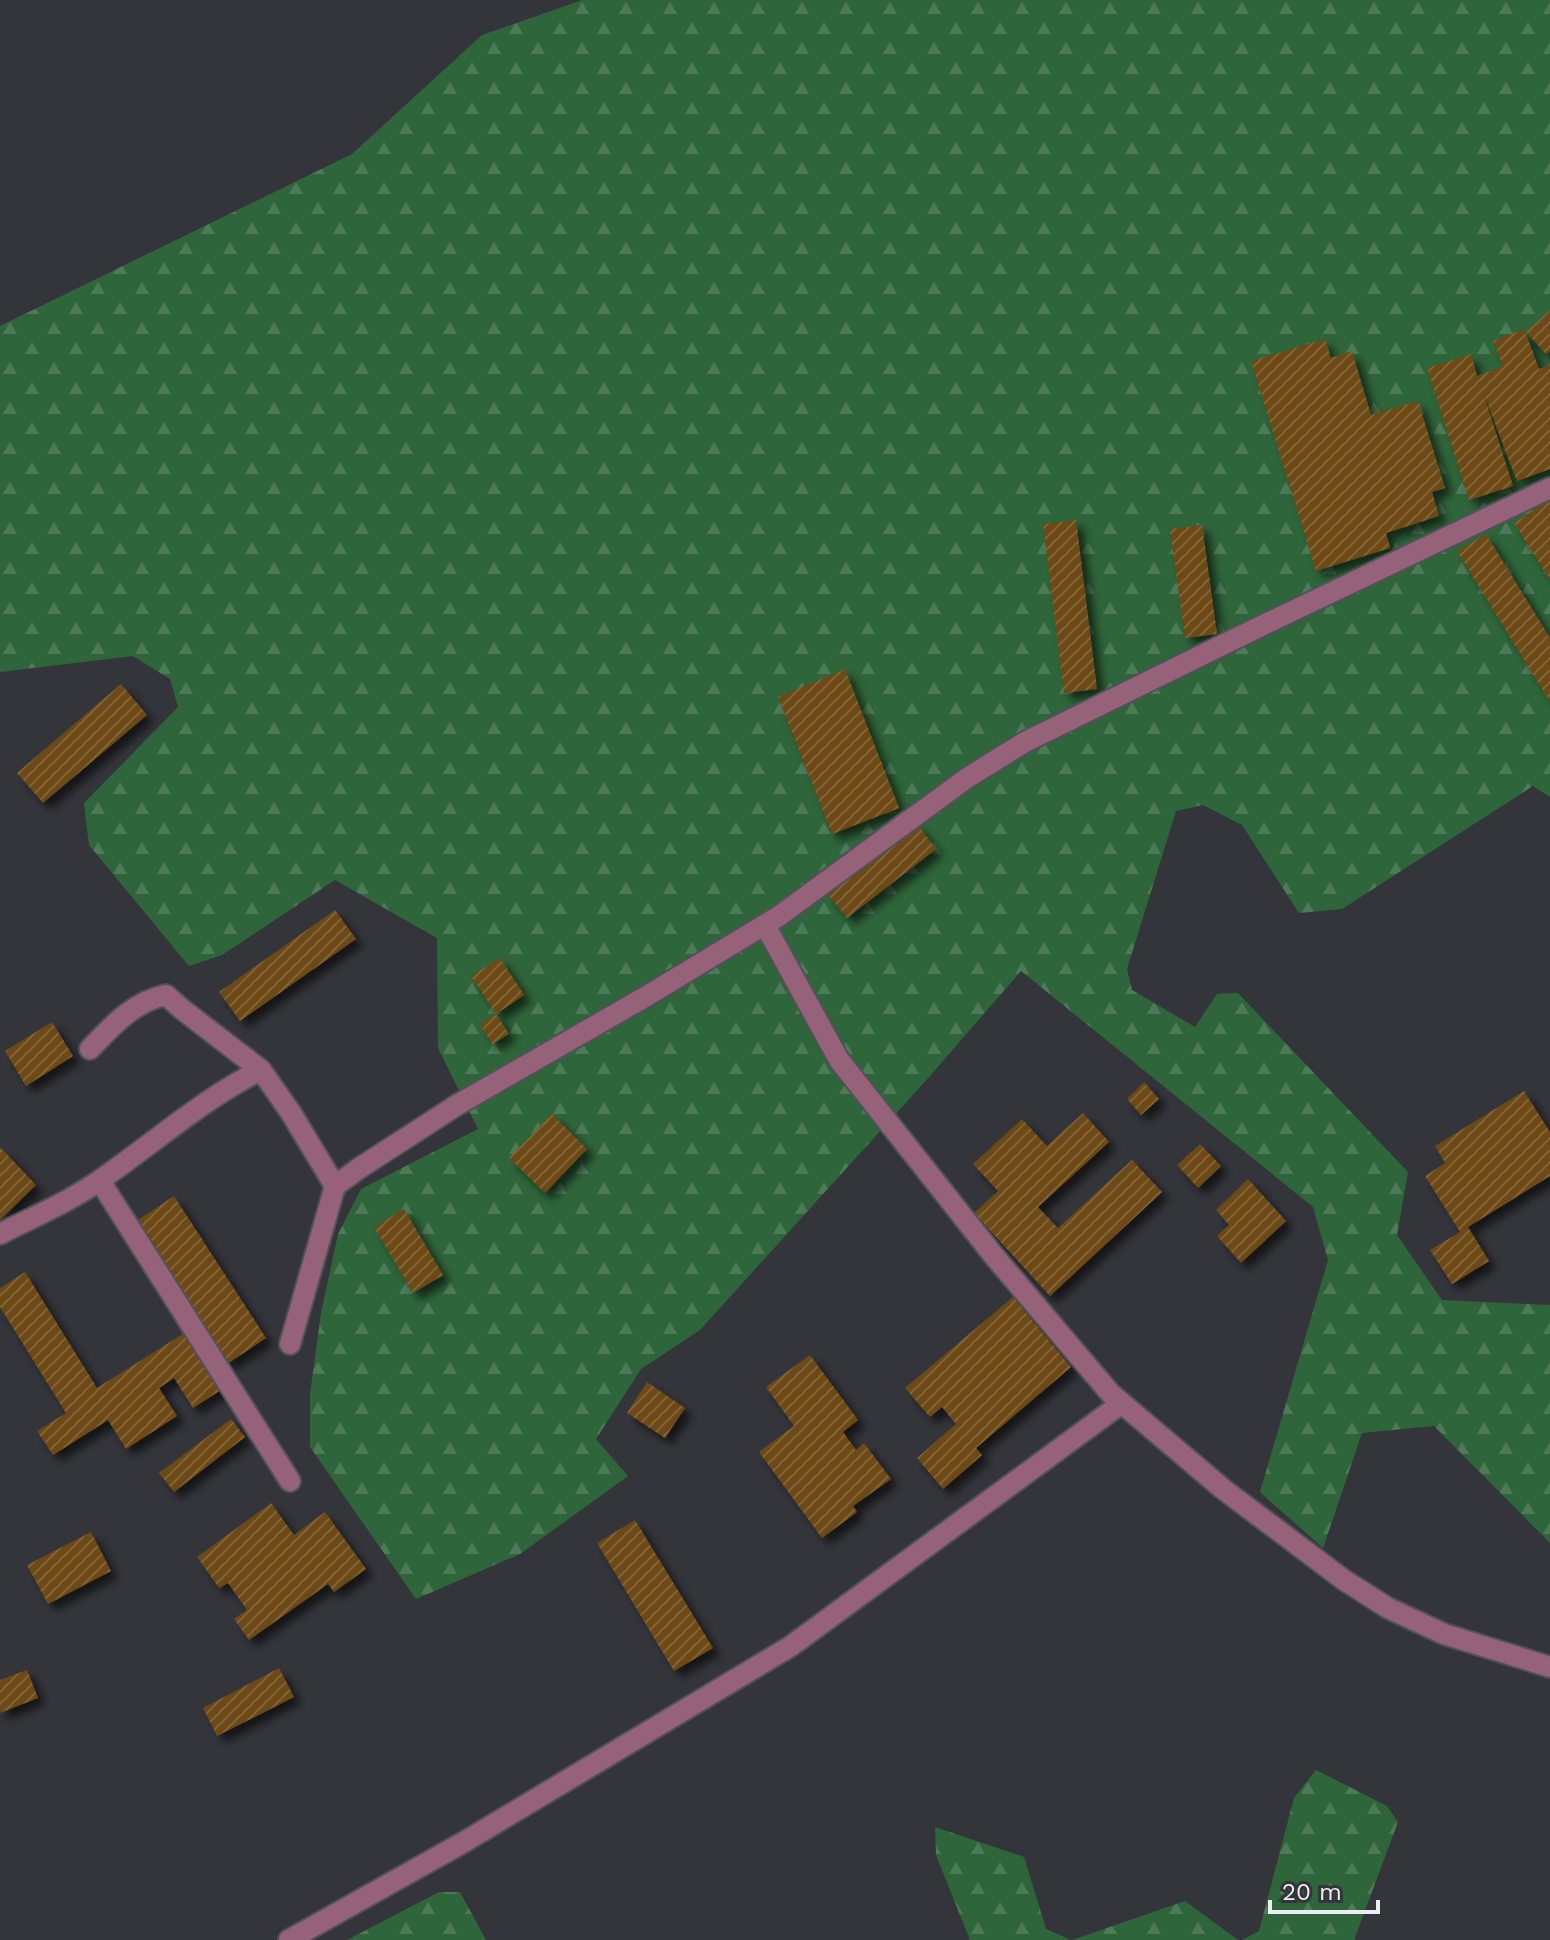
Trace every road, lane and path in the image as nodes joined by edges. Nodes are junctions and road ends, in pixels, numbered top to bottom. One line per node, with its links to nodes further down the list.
1 (1550, 488): 2 (street)
2 (765, 925): 6 (street); 9 (street)
3 (90, 1049): 4 (street)
4 (261, 1070): 5 (street); 6 (street)
5 (100, 1181): 7 (street); 10 (street)
6 (335, 1186): 8 (street)
7 (0, 1234)
8 (290, 1344)
9 (1122, 1403): 11 (street); 12 (street)
10 (290, 1481)
11 (1550, 1667)
12 (289, 1940)

